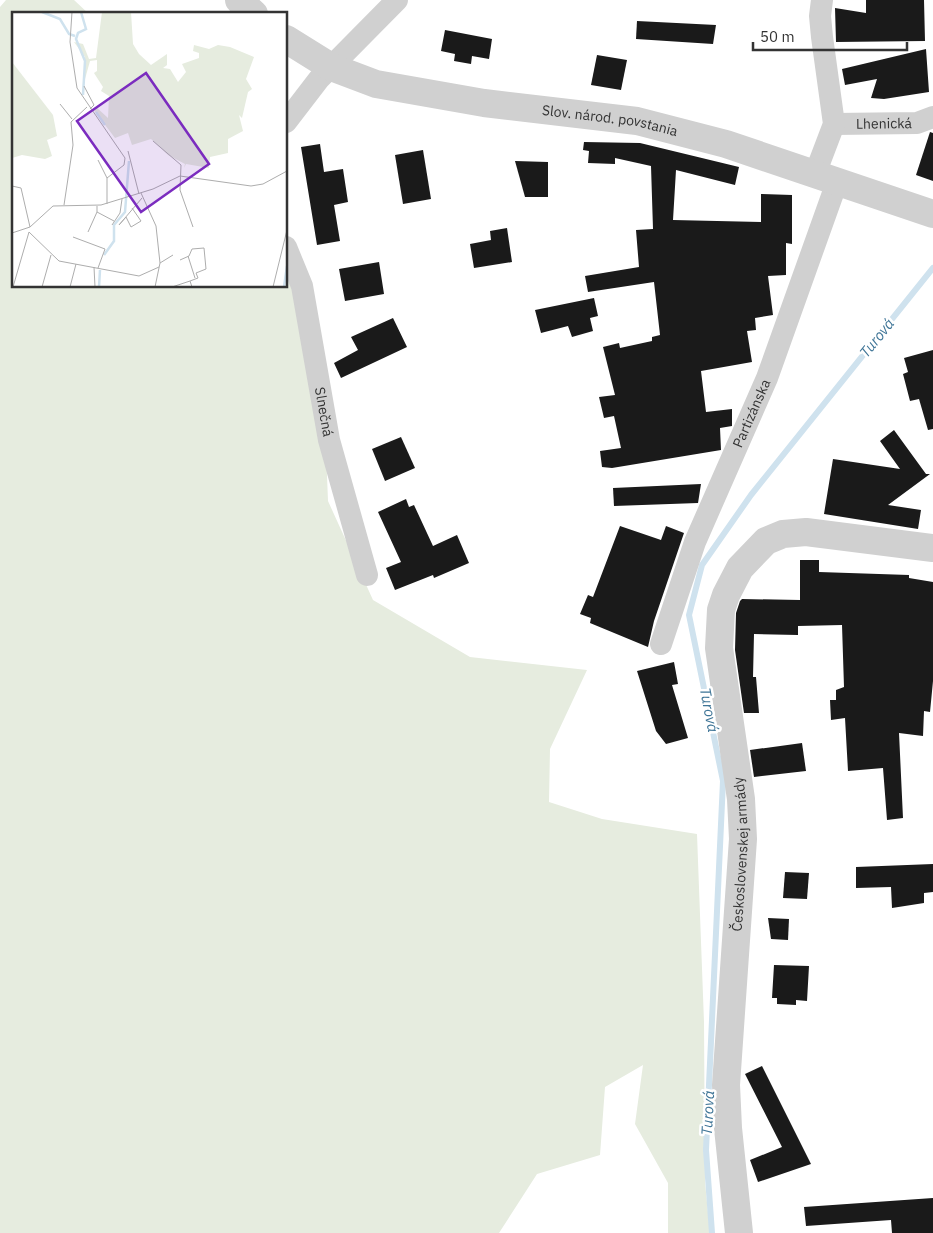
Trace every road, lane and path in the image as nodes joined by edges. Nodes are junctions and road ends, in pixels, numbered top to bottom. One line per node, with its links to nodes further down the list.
1 (239, 0): 4 (street)
2 (397, 0): 6 (street)
3 (822, 0): 9 (street)
4 (252, 12)
5 (288, 41): 6 (street, Slov. národ. povstania)
6 (330, 67): 8 (street); 10 (street, Slov. národ. povstania)
7 (933, 117): 9 (street, Lhenická)
8 (288, 119)
9 (834, 124): 10 (street, Partizánska)
10 (826, 178): 11 (street, Slov. národ. povstania); 15 (street, Partizánska)
11 (933, 214)
12 (288, 253): 14 (street, Slnečná)
13 (933, 548): 16 (street, Československej armády)
14 (368, 575)
15 (661, 644)
16 (739, 1233)

